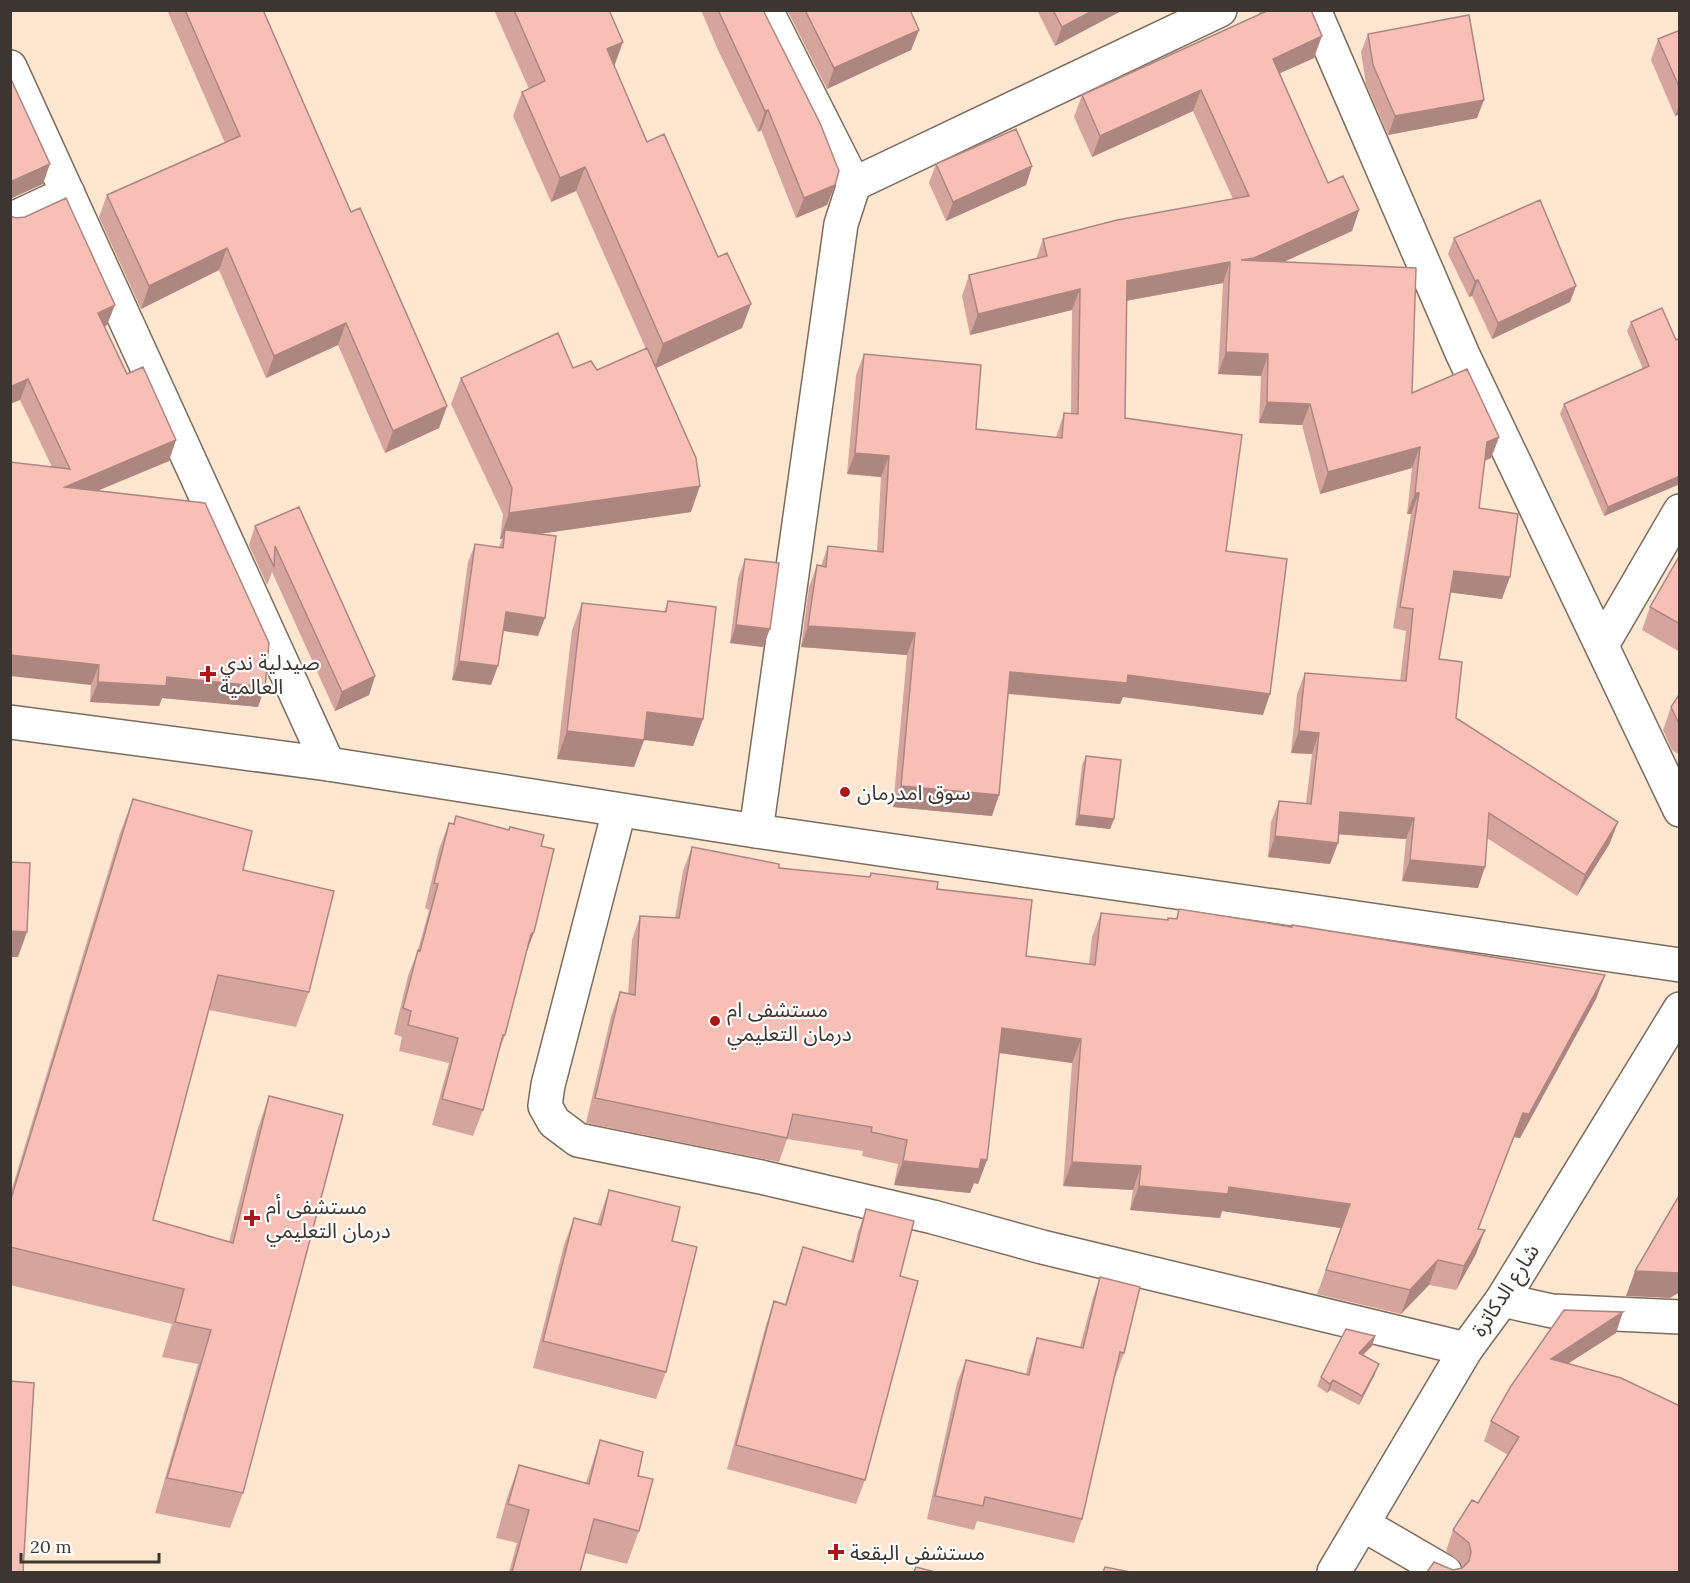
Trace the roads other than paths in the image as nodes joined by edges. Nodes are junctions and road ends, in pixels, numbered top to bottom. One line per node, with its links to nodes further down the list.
1 (766, 10): 5 (street)
2 (1220, 10): 5 (street)
3 (1314, 10): 9 (street)
4 (10, 67): 6 (street)
5 (854, 184): 14 (street)
6 (68, 193): 7 (street); 11 (street)
7 (10, 220)
8 (1680, 511): 9 (street)
9 (1602, 645): 12 (street)
10 (10, 722): 11 (street)
11 (328, 764): 13 (street)
12 (1680, 810)
13 (618, 811): 14 (street); 19 (street)
14 (756, 831): 15 (street)
15 (1680, 964)
16 (1680, 1010): 17 (street, شارع الدكاترة)
17 (1502, 1300): 18 (street); 19 (street, شارع الدكاترة)
18 (1680, 1317)
19 (1466, 1349): 20 (street, شارع الدكاترة)
20 (1364, 1525): 21 (street, شارع الدكاترة); 22 (street)
21 (1334, 1572)
22 (1445, 1572)

